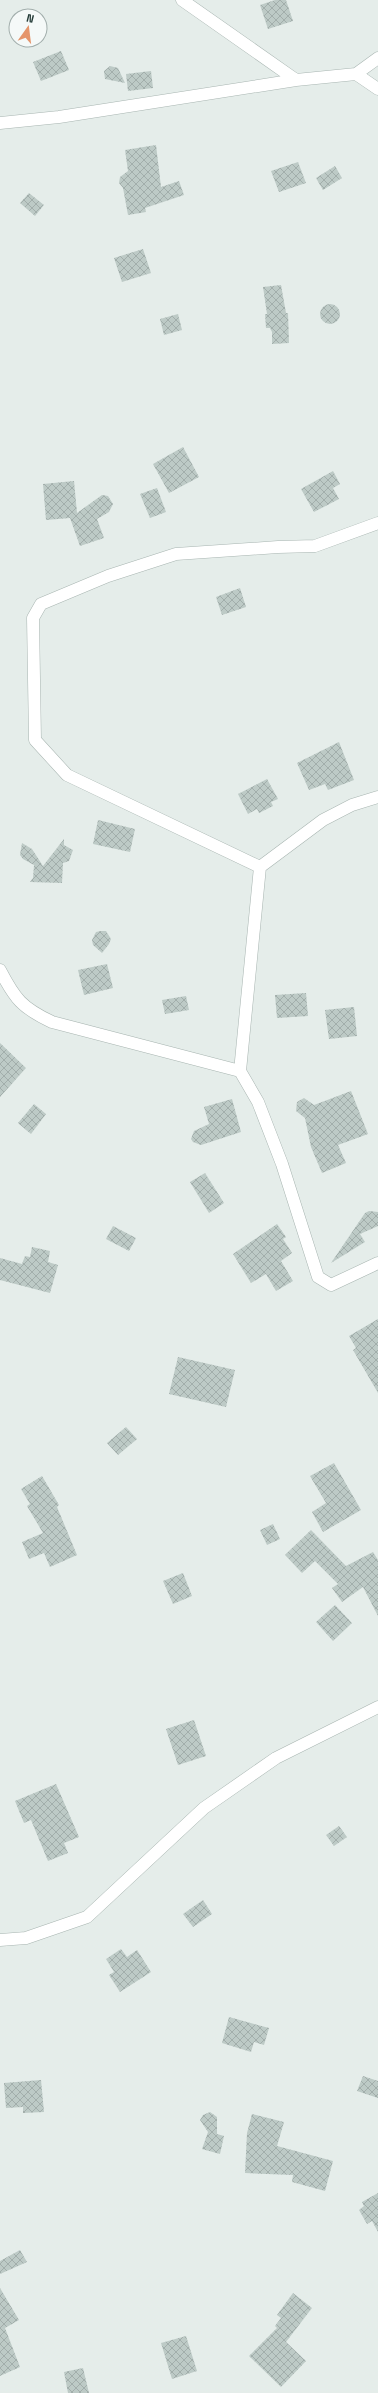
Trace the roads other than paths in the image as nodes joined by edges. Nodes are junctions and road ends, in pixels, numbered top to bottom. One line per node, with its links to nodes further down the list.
1 (182, 0): 4 (street)
2 (378, 58): 3 (street)
3 (356, 74): 4 (street); 5 (street)
4 (296, 80): 6 (street)
5 (378, 89)
6 (0, 123)
7 (378, 523): 9 (street)
8 (378, 797): 9 (street)
9 (260, 867): 11 (street)
10 (0, 970): 11 (street)
11 (240, 1071): 12 (street)
12 (378, 1263)
13 (378, 1706): 14 (street)
14 (0, 1940)

